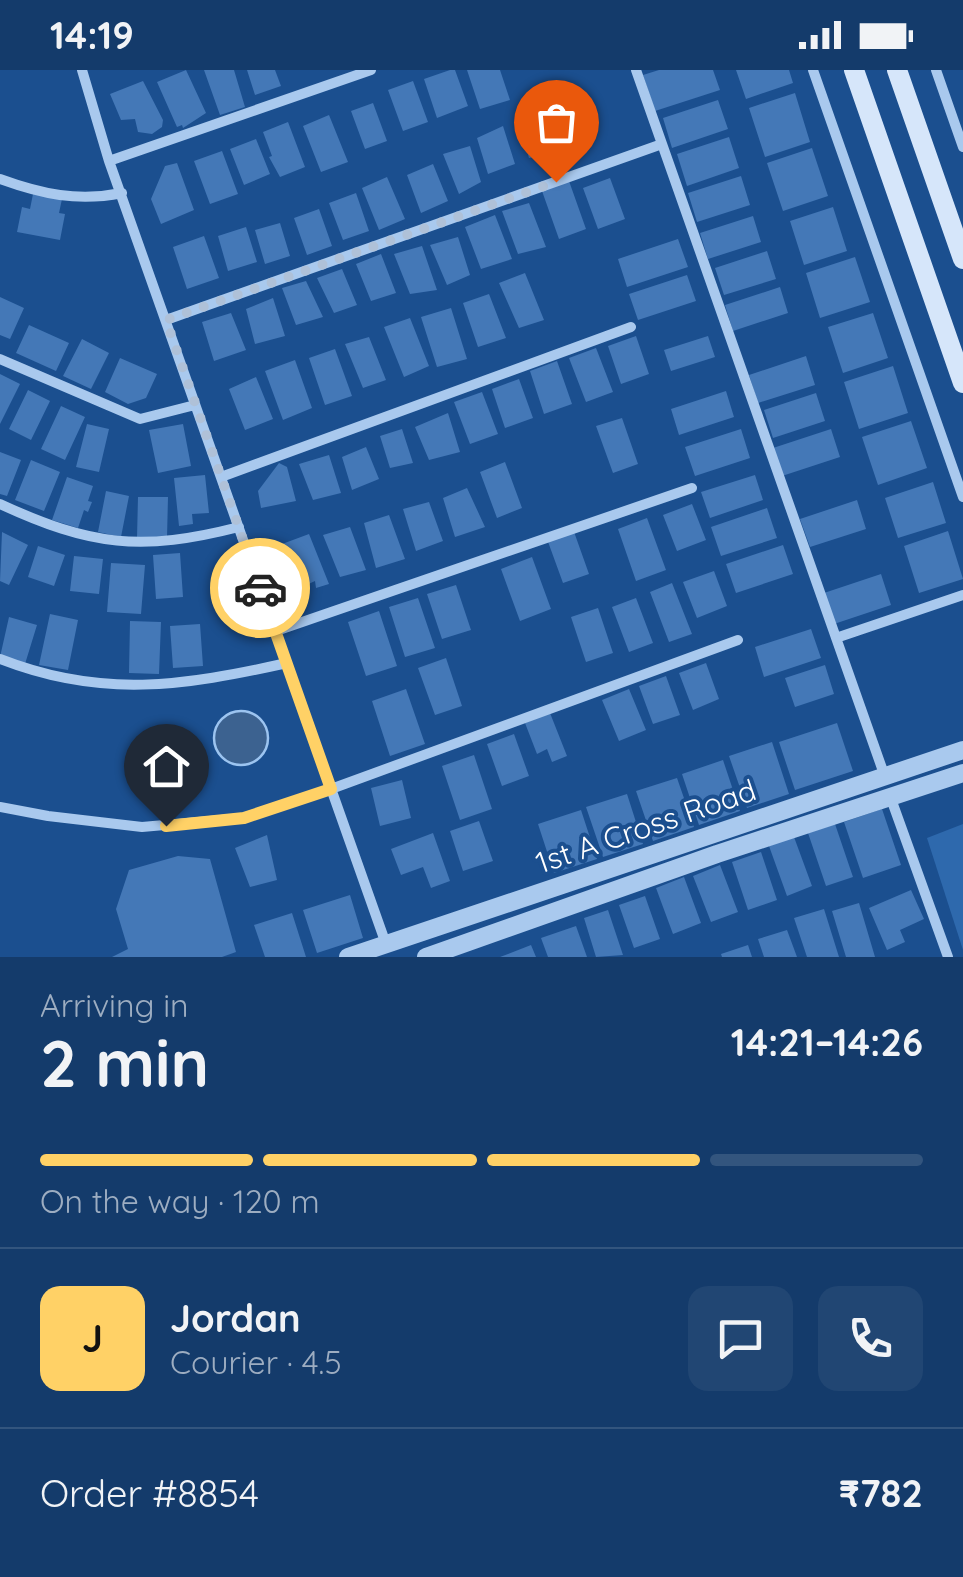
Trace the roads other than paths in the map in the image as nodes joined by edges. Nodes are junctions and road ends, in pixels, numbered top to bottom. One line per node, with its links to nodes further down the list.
1 (82, 70): 10 (street)
2 (371, 70): 10 (street)
3 (636, 70): 8 (street)
4 (813, 70): 21 (street)
5 (854, 70): 17 (main road)
6 (897, 70): 13 (main road)
7 (936, 70): 9 (street)
8 (662, 144): 14 (street); 26 (street)
9 (963, 146)
10 (109, 160): 12 (street)
11 (0, 179): 12 (street)
12 (122, 193): 14 (street)
13 (963, 260)
14 (166, 320): 18 (street)
15 (631, 327): 19 (street)
16 (0, 359): 18 (street)
17 (963, 383)
18 (195, 405): 19 (street)
19 (221, 476): 23 (street)
20 (692, 488): 25 (street)
21 (963, 496)
22 (0, 504): 23 (street)
23 (239, 527): 25 (street)
24 (963, 595): 26 (street)
25 (276, 631): 29 (street)
26 (836, 638): 32 (street)
27 (738, 640): 33 (street)
28 (0, 658): 29 (street)
29 (287, 663): 33 (street)
30 (963, 750): 32 (street, 1st A Cross Road)
31 (963, 772): 34 (street, 1st A Cross Road)
32 (884, 774): 36 (street, 1st A Cross Road)
33 (331, 789): 35 (street); 40 (street)
34 (890, 796): 37 (street, 1st A Cross Road); 43 (street)
35 (0, 806)
36 (782, 810): 37 (street); 38 (street, 1st A Cross Road)
37 (790, 830): 39 (street, 1st A Cross Road)
38 (498, 906): 39 (street); 40 (street, 1st A Cross Road)
39 (506, 928): 42 (street, 1st A Cross Road)
40 (386, 944): 41 (street, 1st A Cross Road)
41 (348, 957)
42 (426, 957)
43 (948, 957)

